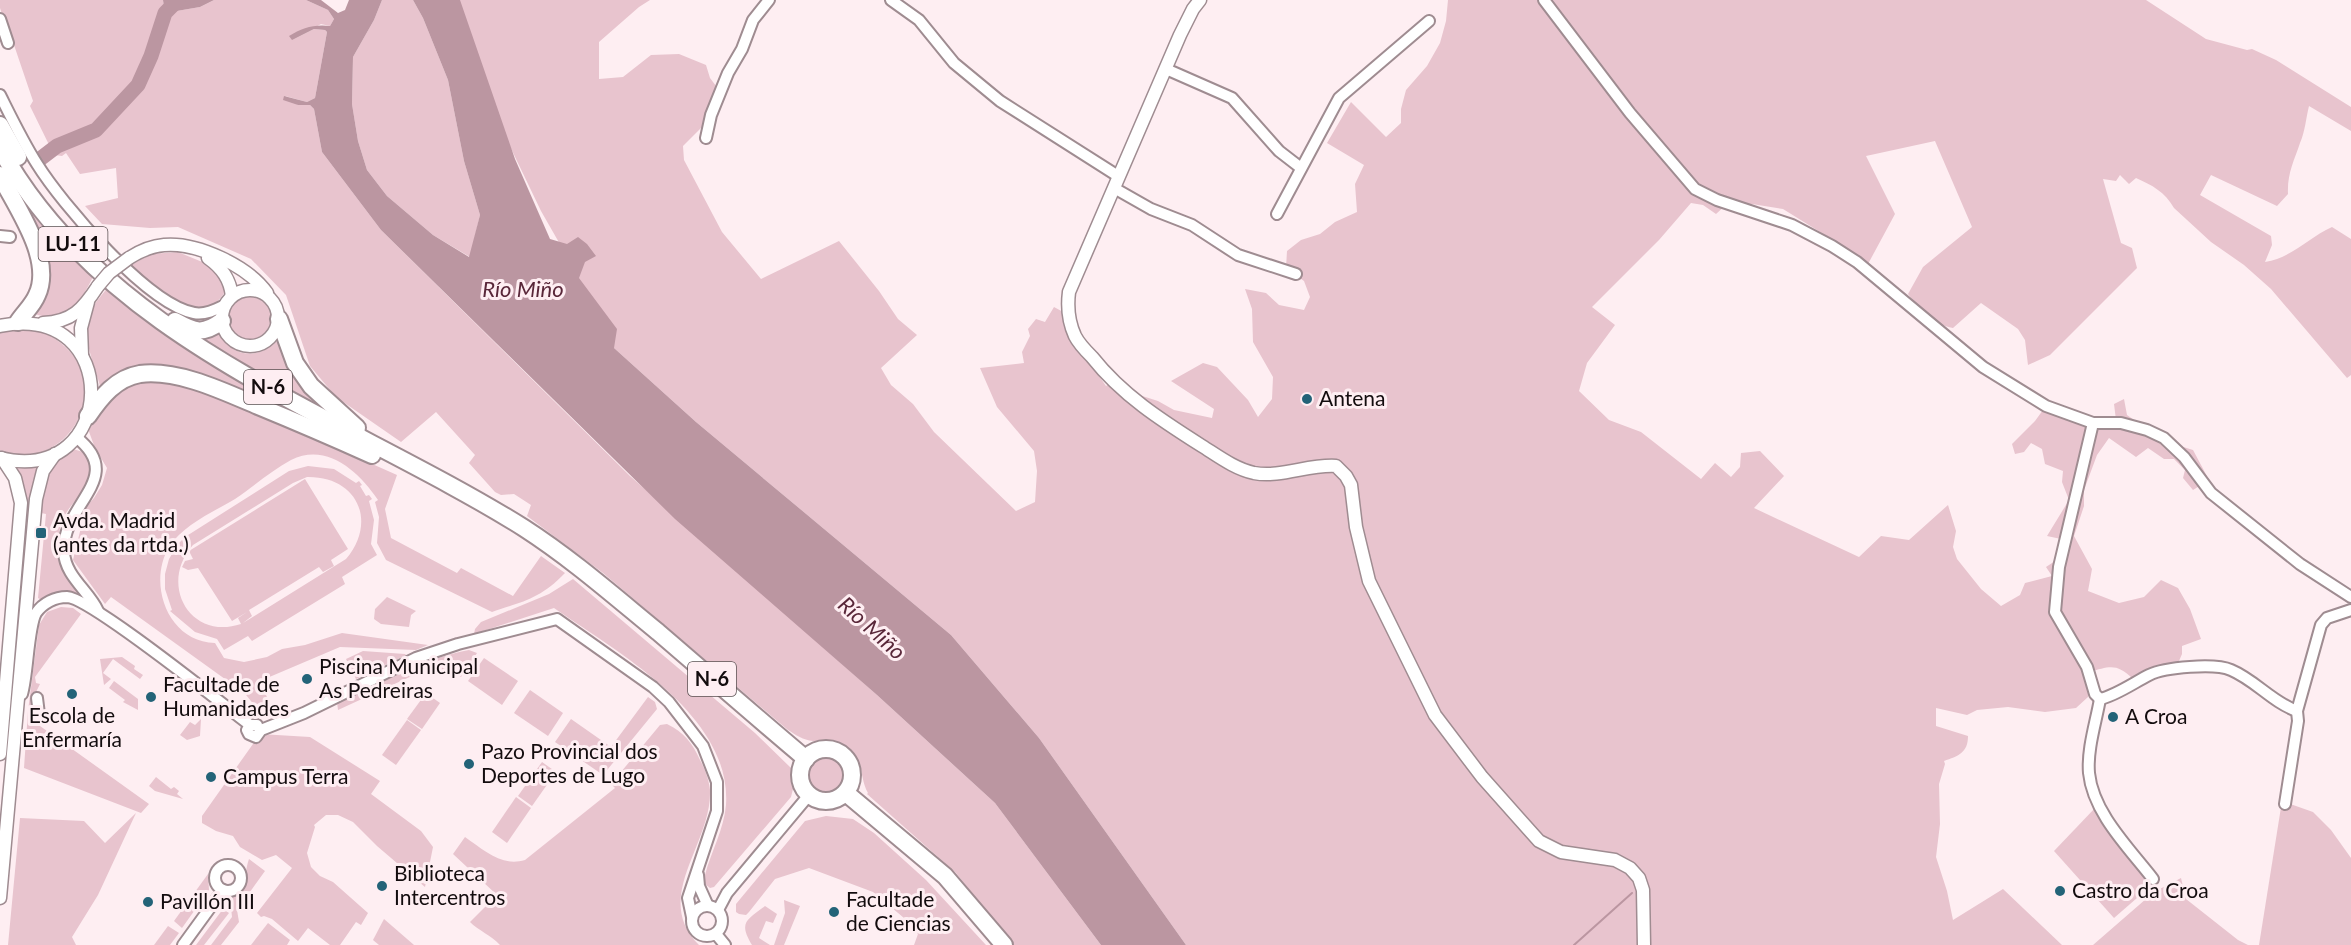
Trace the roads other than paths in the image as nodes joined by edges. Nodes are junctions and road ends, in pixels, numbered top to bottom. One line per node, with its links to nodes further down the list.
1 (769, 0): 11 (street)
2 (891, 0): 15 (street)
3 (1200, 0): 8 (street)
4 (1544, 0): 30 (street)
5 (0, 20): 7 (street)
6 (1429, 21): 13 (street)
7 (8, 44)
8 (1166, 69): 13 (street); 15 (street)
9 (0, 95): 22 (street)
10 (0, 125): 19 (highway, LU-11)
11 (706, 138)
12 (0, 148): 25 (highway, LU-11)
13 (1301, 168): 16 (street)
14 (0, 175): 24 (highway)
15 (1116, 182): 18 (street); 61 (street)
16 (1277, 214)
17 (196, 249): 20 (street); 21 (street, bridge); 22 (street)
18 (1296, 274)
19 (121, 281): 22 (highway); 25 (highway, LU-11)
20 (269, 297): 22 (street); 23 (street)
21 (88, 301): 26 (street); 28 (street)
22 (226, 308): 23 (street)
23 (279, 319): 32 (highway)
24 (18, 322): 26 (street); 27 (street)
25 (165, 323): 32 (highway, N-6)
26 (39, 324): 28 (street)
27 (0, 326)
28 (82, 356): 29 (street)
29 (88, 416): 31 (street); 35 (highway)
30 (2093, 423): 36 (street); 40 (street)
31 (76, 437): 33 (street); 38 (street)
32 (375, 445): 35 (highway, N-6)
33 (55, 454): 34 (street); 42 (street)
34 (1, 458): 44 (street)
35 (423, 471): 45 (highway, N-6)
36 (2351, 597)
37 (2351, 610): 41 (street)
38 (98, 612): 42 (street); 49 (street)
39 (37, 698): 43 (street)
40 (2100, 699): 41 (street); 50 (street)
41 (2297, 711): 48 (street)
42 (16, 712): 54 (street)
43 (39, 714)
44 (0, 754)
45 (806, 759): 46 (highway); 47 (highway)
46 (846, 793): 47 (highway); 60 (highway)
47 (809, 795): 53 (street)
48 (2284, 804)
49 (698, 868): 51 (street); 56 (street)
50 (2153, 879)
51 (699, 886): 53 (street); 55 (street)
52 (223, 890): 58 (street)
53 (727, 893): 55 (street)
54 (0, 898)
55 (713, 908): 56 (street); 57 (street)
56 (692, 917): 57 (street)
57 (716, 934): 59 (street)
58 (183, 945)
59 (724, 945)
60 (1004, 945)
61 (1644, 945)

